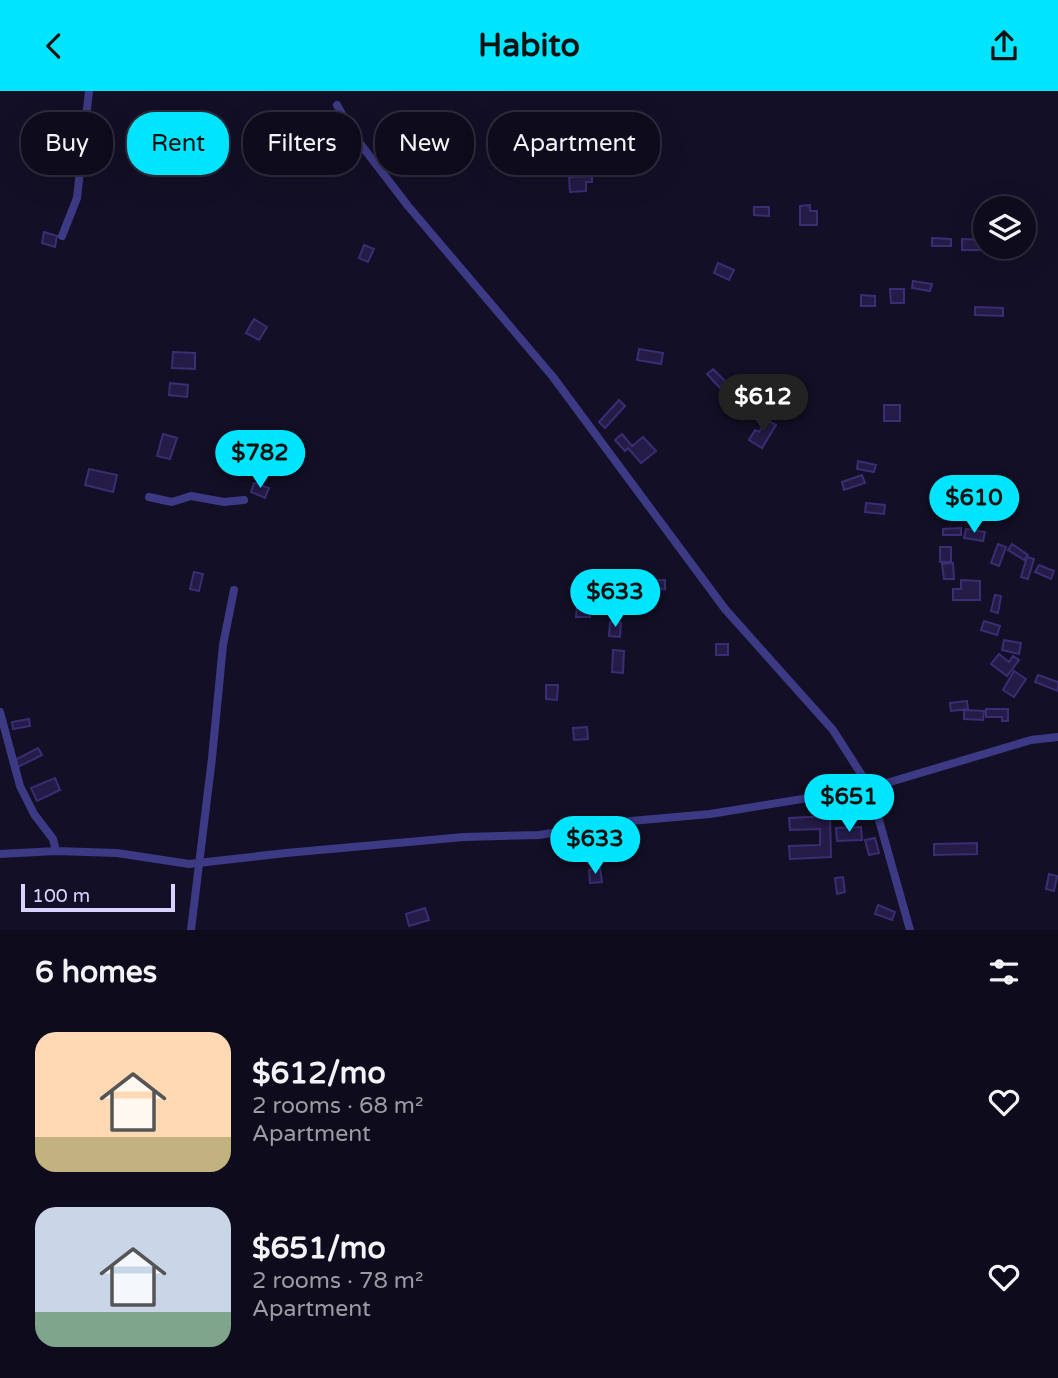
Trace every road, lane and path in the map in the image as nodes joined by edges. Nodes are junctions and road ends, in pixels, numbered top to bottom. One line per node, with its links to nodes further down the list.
1 (89, 91): 3 (street)
2 (337, 105): 9 (street)
3 (62, 236)
4 (149, 496): 5 (street)
5 (244, 500)
6 (234, 590): 12 (street)
7 (0, 712): 10 (street)
8 (1058, 737): 9 (street)
9 (870, 788): 12 (street); 14 (street)
10 (57, 851): 11 (street); 12 (street)
11 (0, 854)
12 (199, 863): 13 (street)
13 (191, 930)
14 (910, 930)

